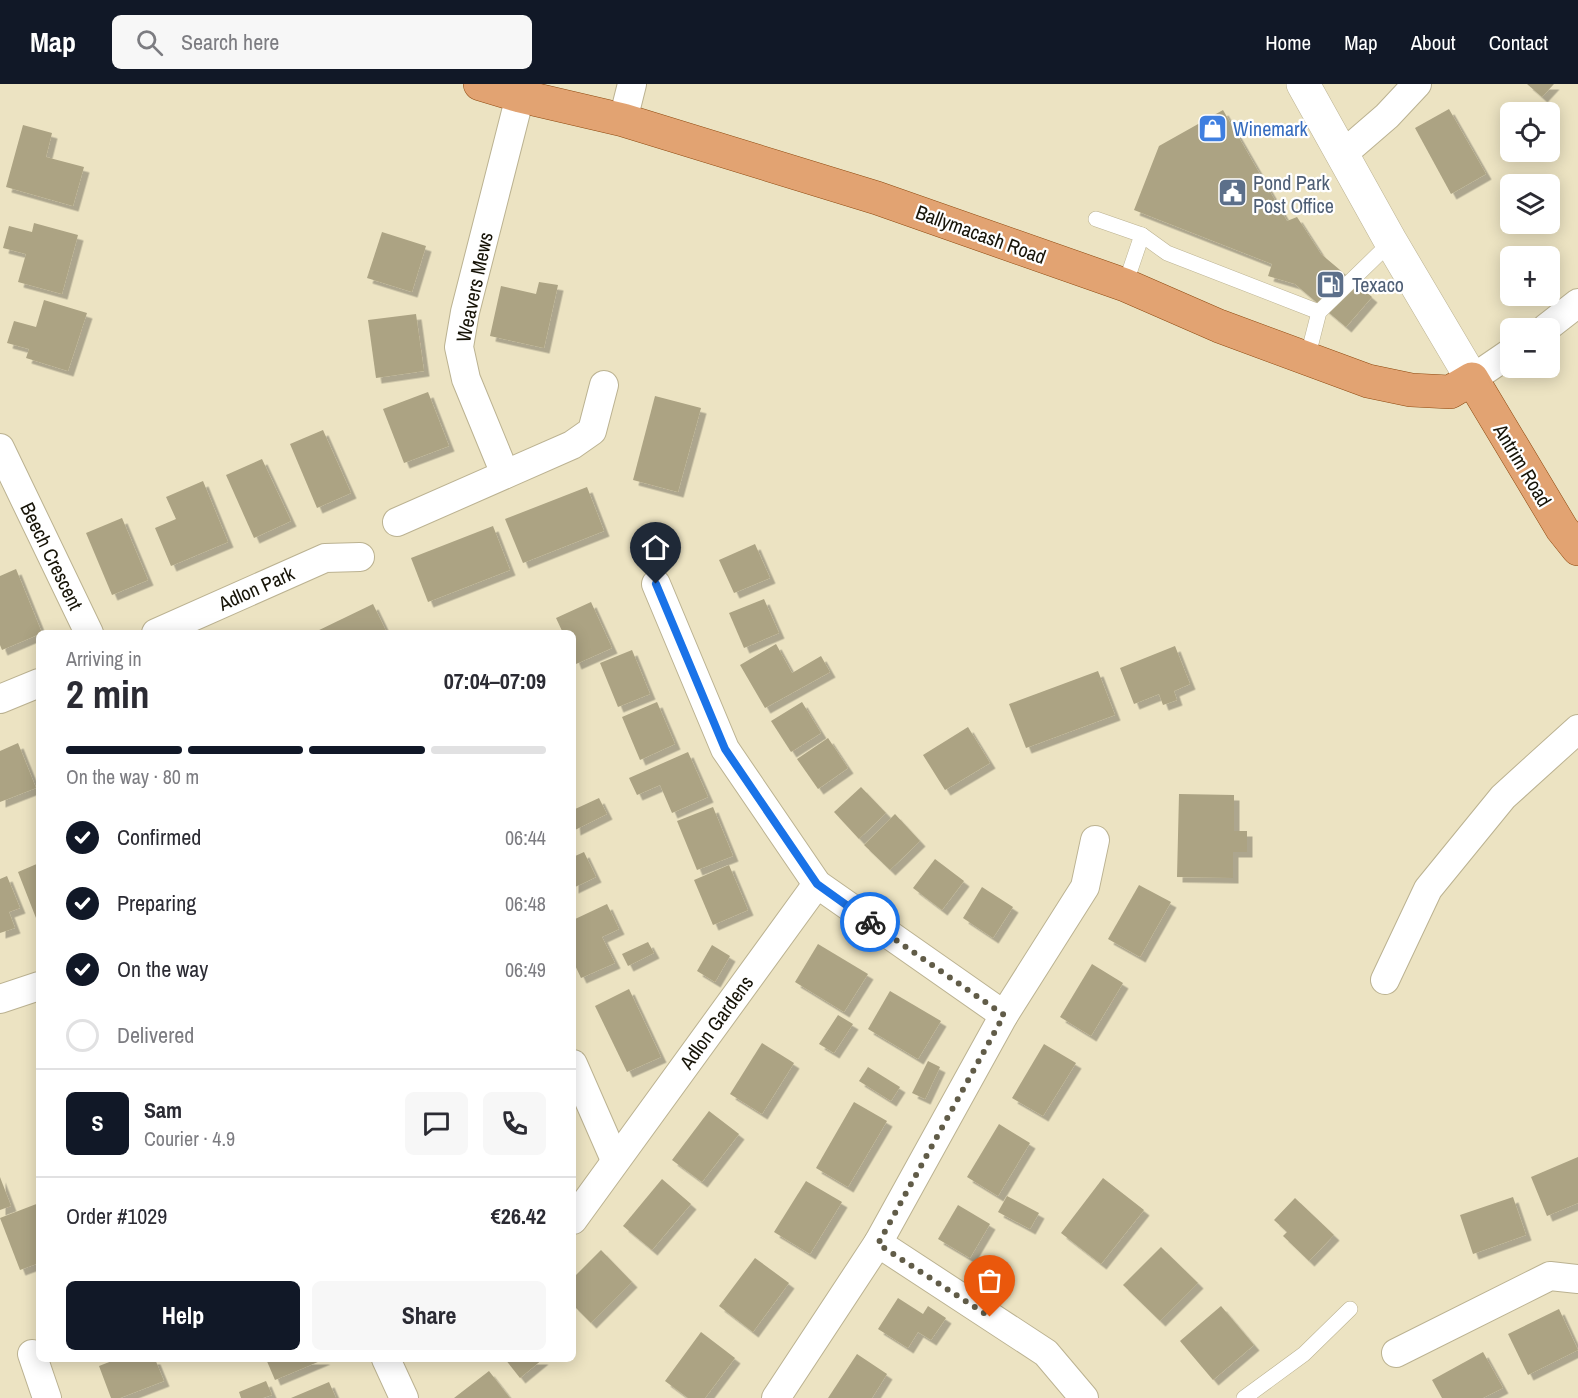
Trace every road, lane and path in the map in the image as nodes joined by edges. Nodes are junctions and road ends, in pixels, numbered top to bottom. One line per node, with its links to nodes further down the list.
1 (480, 84): 5 (main road, Ballymacash Road)
2 (632, 84): 6 (street)
3 (1302, 84): 7 (main road)
4 (1417, 84): 7 (street)
5 (520, 96): 6 (main road, Ballymacash Road); 20 (street, Weavers Mews)
6 (623, 120): 11 (main road, Ballymacash Road)
7 (1343, 154): 10 (main road)
8 (1096, 219): 9 (lane)
9 (1142, 235): 11 (lane); 13 (lane)
10 (1392, 242): 13 (lane); 17 (main road)
11 (1125, 285): 15 (main road, Ballymacash Road)
12 (1578, 303): 14 (street)
13 (1319, 312): 15 (lane)
14 (1559, 318)
15 (1307, 358): 17 (main road, Ballymacash Road)
16 (1500, 360): 17 (street)
17 (1472, 379): 22 (main road, Antrim Road)
18 (604, 385): 20 (street)
19 (0, 448): 25 (street, Beech Crescent)
20 (505, 474): 21 (street)
21 (397, 522)
22 (1572, 531)
23 (360, 557): 26 (street, Adlon Park)
24 (656, 584): 31 (street)
25 (88, 630)
26 (163, 630)
27 (36, 684): 28 (street)
28 (0, 699)
29 (1578, 729): 32 (street)
30 (1095, 840): 35 (street)
31 (817, 884): 35 (street); 37 (street, Adlon Gardens)
32 (1385, 980)
33 (36, 987): 34 (street)
34 (0, 999)
35 (1004, 1015): 39 (street)
36 (576, 1071): 37 (street)
37 (615, 1160): 38 (street, Adlon Gardens)
38 (576, 1216)
39 (878, 1244): 47 (street); 48 (street)
40 (1578, 1279): 42 (street)
41 (1350, 1309): 49 (lane)
42 (1396, 1353)
43 (32, 1354): 45 (street)
44 (387, 1362): 46 (street)
45 (47, 1398)
46 (404, 1398)
47 (776, 1398)
48 (1084, 1398)
49 (1244, 1398)

